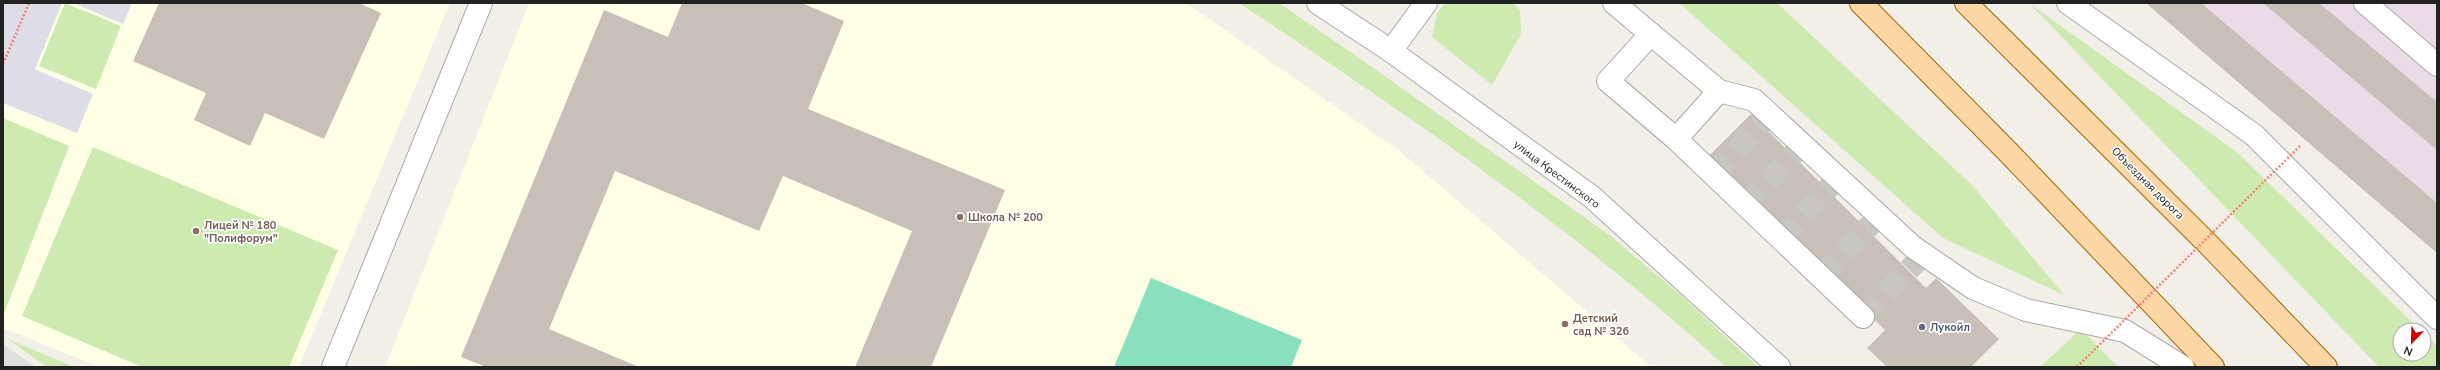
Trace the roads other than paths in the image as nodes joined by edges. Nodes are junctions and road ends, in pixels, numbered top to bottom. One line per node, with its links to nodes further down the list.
1 (482, 3): 16 (street)
2 (1318, 3): 10 (street, улица Крестинского)
3 (1426, 3): 10 (street)
4 (1614, 3): 9 (street)
5 (1861, 3): 19 (main road)
6 (1966, 3): 20 (main road, Объездная дорога)
7 (2068, 3): 15 (street)
8 (2365, 3): 11 (street)
9 (1651, 34): 12 (street); 13 (street)
10 (1391, 51): 17 (street, улица Крестинского)
11 (2437, 65)
12 (1719, 91): 13 (street); 18 (street)
13 (1676, 139): 14 (street)
14 (1864, 317)
15 (2437, 318)
16 (333, 367)
17 (1779, 367)
18 (2183, 367)
19 (2213, 367)
20 (2326, 367)

